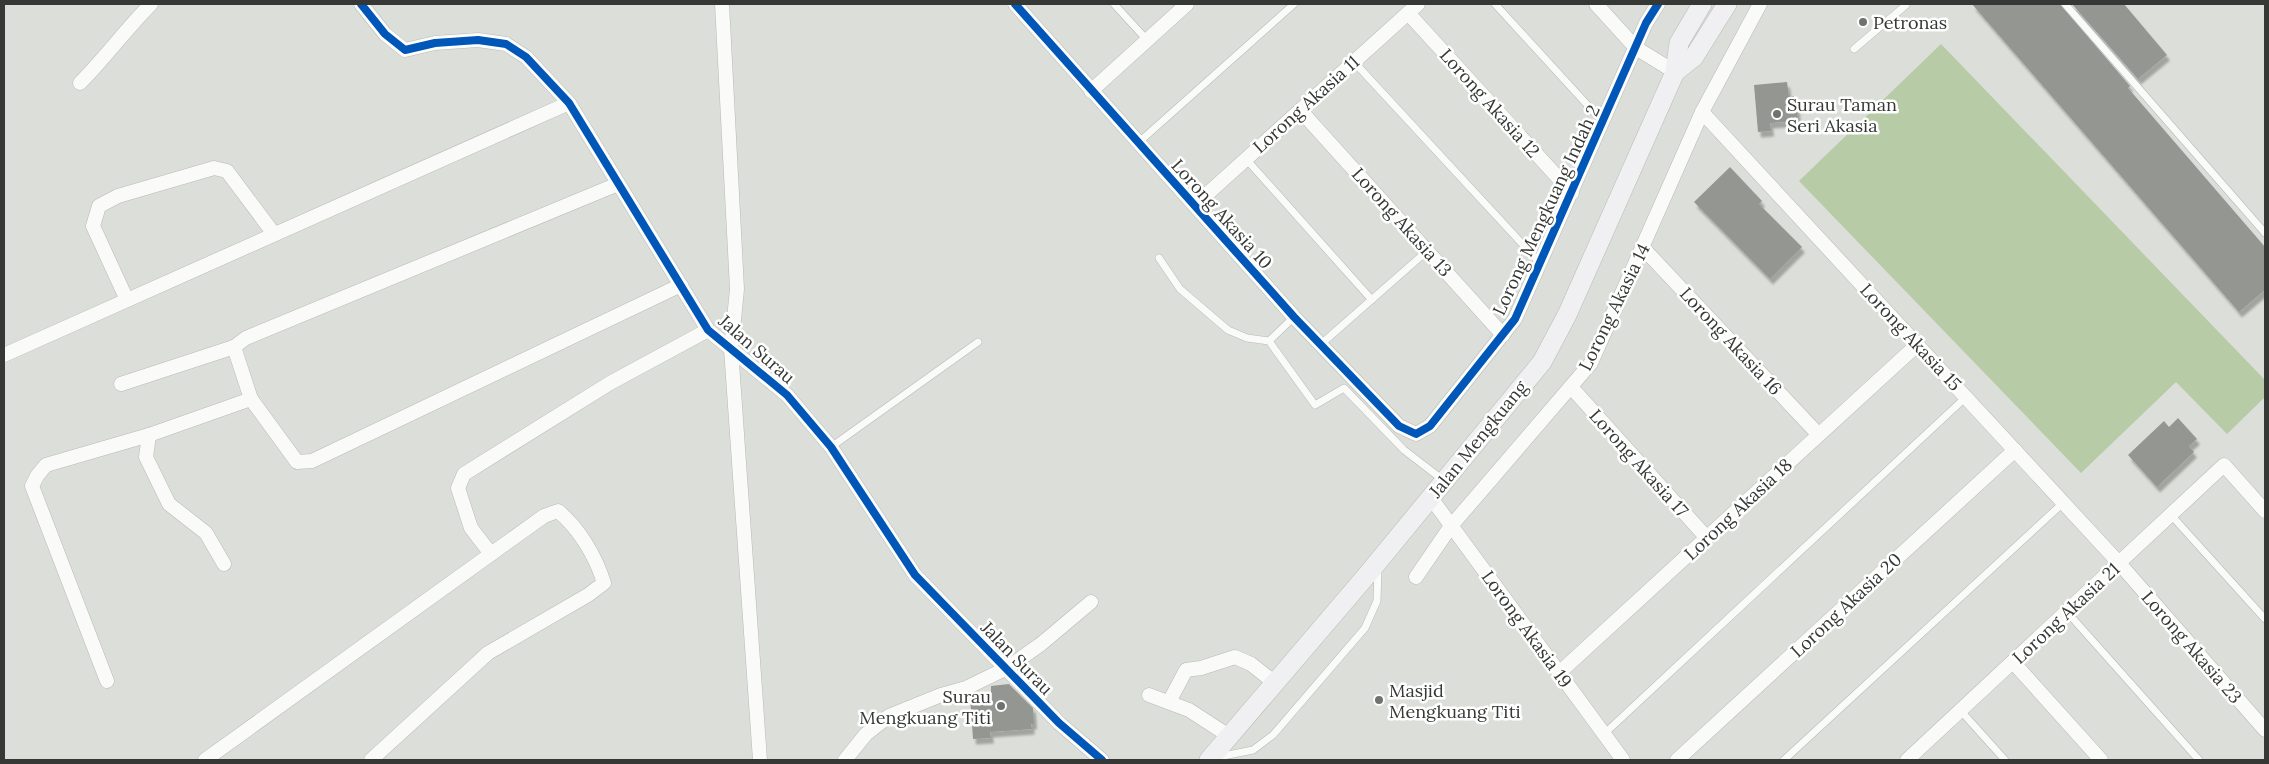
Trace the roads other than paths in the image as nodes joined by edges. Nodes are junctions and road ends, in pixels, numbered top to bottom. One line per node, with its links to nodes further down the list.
1 (151, 4): 22 (street)
2 (361, 4): 24 (street, Jalan Surau)
3 (722, 4): 50 (street)
4 (1015, 4): 23 (street, Lorong Akasia 10)
5 (1114, 4): 17 (lane)
6 (1187, 4): 17 (street)
7 (1294, 4): 28 (lane)
8 (1495, 4): 27 (lane)
9 (1596, 4): 18 (street)
10 (1658, 4): 18 (street, Lorong Mengkuang Indah 2)
11 (1702, 4): 21 (main road, Jalan Mengkuang)
12 (1727, 4): 21 (main road, Jalan Mengkuang)
13 (1760, 4): 26 (street, Lorong Akasia 14)
14 (1905, 4): 19 (lane)
15 (2065, 4): 33 (lane)
16 (1413, 8): 20 (street, Lorong Akasia 11); 31 (street, Lorong Akasia 12)
17 (1147, 40): 23 (street)
18 (1636, 48): 21 (street); 27 (street, Lorong Mengkuang Indah 2)
19 (1854, 49)
20 (1354, 62): 25 (street, Lorong Akasia 11); 38 (lane)
21 (1675, 72): 61 (main road, Jalan Mengkuang)
22 (80, 83)
23 (1090, 91): 28 (street, Lorong Akasia 10)
24 (569, 103): 30 (street, Jalan Surau); 34 (street)
25 (1300, 110): 29 (street, Lorong Akasia 11); 36 (street, Lorong Akasia 13)
26 (1702, 112): 35 (street, Lorong Akasia 14); 48 (street, Lorong Akasia 15)
27 (1603, 122): 31 (street, Lorong Mengkuang Indah 2)
28 (1138, 144): 32 (street, Lorong Akasia 10)
29 (1246, 159): 32 (street, Lorong Akasia 11); 41 (lane)
30 (618, 184): 39 (street, Jalan Surau); 49 (street)
31 (1572, 193): 38 (street, Lorong Mengkuang Indah 2)
32 (1195, 205): 42 (street, Lorong Akasia 10)
33 (2265, 233)
34 (274, 234): 40 (street); 40 (street)
35 (1643, 248): 53 (street, Lorong Akasia 14); 57 (street, Lorong Akasia 16)
36 (1427, 250): 41 (lane); 44 (street, Lorong Akasia 13)
37 (1159, 258): 45 (lane)
38 (1540, 263): 44 (street, Lorong Mengkuang Indah 2)
39 (681, 285): 43 (street, Jalan Surau); 55 (street)
40 (127, 300): 51 (street)
41 (1372, 300): 47 (lane)
42 (1294, 317): 45 (lane); 47 (street, Lorong Akasia 10)
43 (708, 330): 50 (street, Jalan Surau); 68 (street)
44 (1503, 335): 56 (street, Lorong Mengkuang Indah 2)
45 (1269, 341): 61 (lane)
46 (978, 342): 59 (lane)
47 (1320, 345): 56 (street, Lorong Akasia 10)
48 (1917, 345): 54 (street, Lorong Akasia 15); 57 (street, Lorong Akasia 18)
49 (234, 347): 52 (street); 55 (street)
50 (732, 349): 59 (street, Jalan Surau); 89 (street)
51 (4, 355)
52 (121, 384)
53 (1572, 387): 66 (street, Lorong Akasia 14); 67 (street, Lorong Akasia 17)
54 (1966, 397): 60 (street, Lorong Akasia 15); 85 (lane)
55 (251, 400): 58 (street)
56 (1416, 434)
57 (1818, 434): 67 (street, Lorong Akasia 18)
58 (149, 436): 71 (street); 79 (street)
59 (831, 447): 77 (street, Jalan Surau)
60 (2015, 450): 63 (street, Lorong Akasia 15); 94 (street, Lorong Akasia 20)
61 (1443, 480): 62 (main road, Jalan Mengkuang)
62 (1431, 498): 66 (street, Lorong Akasia 19); 69 (main road, Jalan Mengkuang)
63 (2063, 503): 70 (street, Lorong Akasia 15); 95 (lane)
64 (2265, 512): 65 (street, Lorong Akasia 21)
65 (2171, 515): 70 (street, Lorong Akasia 21); 75 (lane)
66 (1451, 526): 72 (street, Lorong Akasia 14); 78 (street, Lorong Akasia 19)
67 (1707, 538): 78 (street, Lorong Akasia 18)
68 (491, 554): 87 (street); 88 (street)
69 (1379, 560): 80 (main road, Jalan Mengkuang); 92 (lane)
70 (2119, 563): 74 (street, Lorong Akasia 21); 84 (street, Lorong Akasia 23)
71 (224, 564)
72 (1416, 577)
73 (1091, 602): 77 (street)
74 (2067, 612): 76 (street, Lorong Akasia 21); 99 (lane)
75 (2265, 620)
76 (2013, 662): 83 (street, Lorong Akasia 21); 98 (street)
77 (1007, 668): 90 (street); 91 (street, Jalan Surau)
78 (1559, 673): 85 (street, Lorong Akasia 19)
79 (107, 681)
80 (1275, 683): 82 (street); 86 (main road, Jalan Mengkuang)
81 (1149, 695): 82 (street)
82 (1169, 702): 86 (street)
83 (1960, 710): 96 (street, Lorong Akasia 21); 97 (lane)
84 (2265, 730)
85 (1604, 734): 93 (street, Lorong Akasia 19)
86 (1229, 736): 92 (main road, Jalan Mengkuang)
87 (206, 760)
88 (371, 760)
89 (760, 760)
90 (845, 760)
91 (1102, 760)
92 (1211, 760)
93 (1623, 760)
94 (1677, 760)
95 (1784, 760)
96 (1907, 760)
97 (2005, 760)
98 (2101, 760)
99 (2199, 760)

